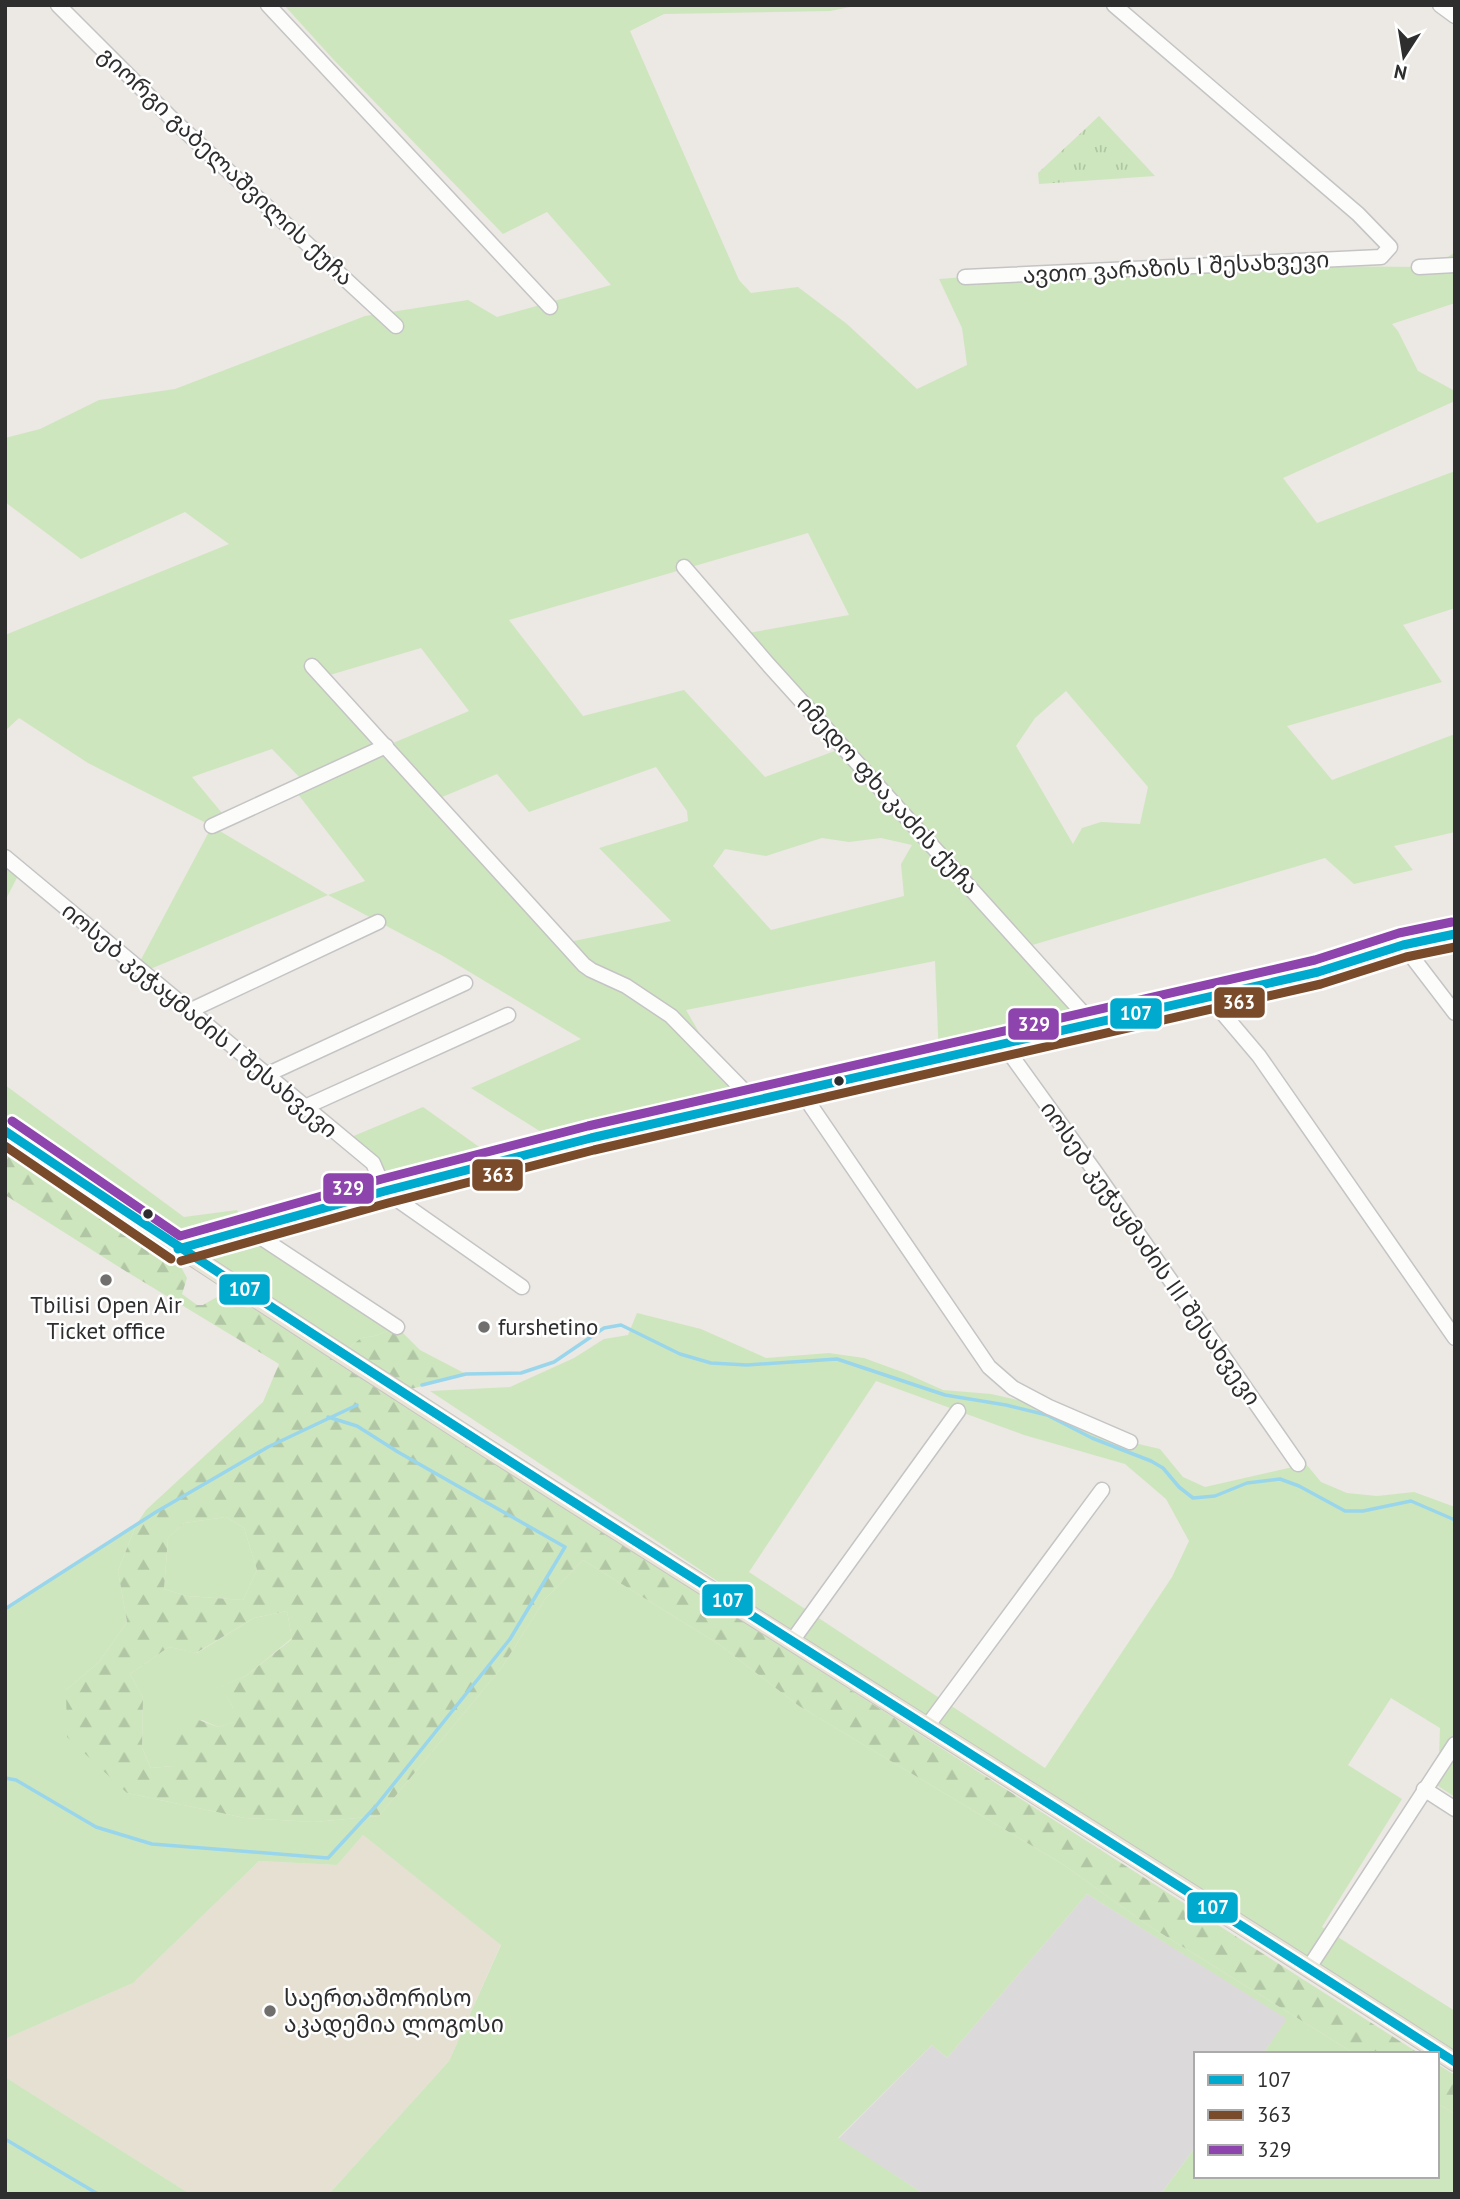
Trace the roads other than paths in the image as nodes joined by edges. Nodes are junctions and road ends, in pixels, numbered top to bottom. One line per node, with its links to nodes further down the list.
1 (58, 5): 10 (street, გიორგი გაბელაშვილის ქუჩა)
2 (268, 5): 9 (street)
3 (1114, 5): 8 (street, ავთო ვარაზის I შესახვევი)
4 (1440, 5): 5 (street)
5 (1455, 16)
6 (1455, 265): 7 (street)
7 (1419, 267)
8 (965, 277)
9 (550, 307)
10 (396, 326)
11 (684, 567): 24 (street, იმედო ფხაკაძის ქუჩა)
12 (312, 666): 13 (street)
13 (386, 746): 14 (street); 28 (street)
14 (212, 826)
15 (5, 857): 21 (street, იოსებ კეჭაყმაძის I შესახვევი)
16 (378, 922): 21 (street)
17 (1455, 934): 18 (street)
18 (1403, 945): 20 (street); 22 (street)
19 (465, 983): 26 (street)
20 (1209, 997): 24 (street); 36 (street)
21 (189, 1011): 26 (street, იოსებ კეჭაყმაძის I შესახვევი)
22 (1455, 1013)
23 (508, 1015): 29 (street)
24 (1092, 1023): 25 (street)
25 (1003, 1044): 27 (street); 39 (street, იოსებ კეჭაყმაძის III შესახვევი)
26 (266, 1075): 29 (street, იოსებ კეჭაყმაძის I შესახვევი)
27 (800, 1090): 28 (street); 38 (street)
28 (754, 1101): 31 (street)
29 (305, 1107): 31 (street, იოსებ კეჭაყმაძის I შესახვევი)
30 (5, 1131): 33 (main road)
31 (384, 1191): 32 (street); 34 (street)
32 (248, 1229): 33 (street); 35 (street)
33 (178, 1249): 41 (main road)
34 (522, 1287)
35 (397, 1327)
36 (1455, 1338)
37 (958, 1411): 41 (street)
38 (1130, 1442)
39 (1298, 1464)
40 (1102, 1490): 42 (street)
41 (792, 1640): 42 (main road)
42 (928, 1726): 46 (main road)
43 (1455, 1744): 44 (street)
44 (1424, 1789): 45 (street); 46 (street)
45 (1455, 1809)
46 (1308, 1969): 47 (main road)
47 (1455, 2062)

